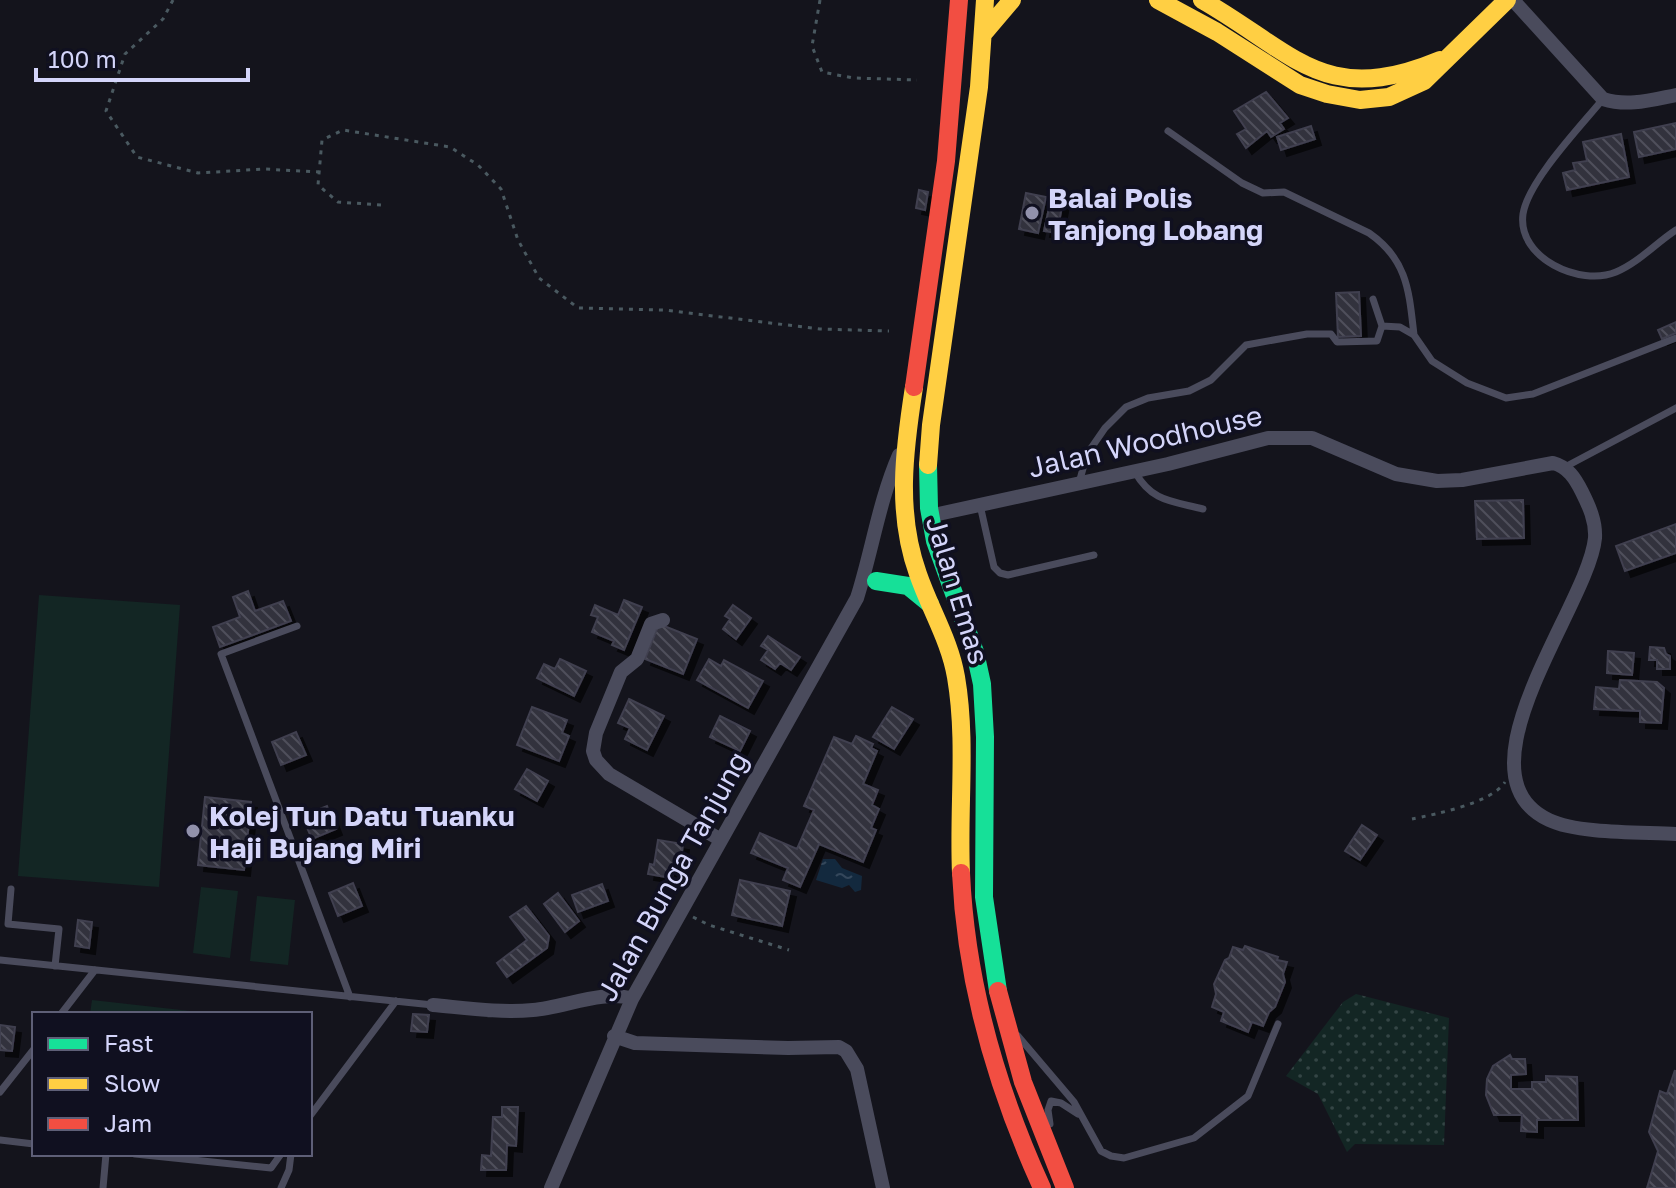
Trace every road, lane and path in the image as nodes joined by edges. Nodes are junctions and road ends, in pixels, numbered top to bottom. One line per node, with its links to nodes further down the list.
1 (173, 0): 15 (path)
2 (820, 0): 11 (path)
3 (959, 0): 24 (main road, Jalan Emas)
4 (985, 0): 9 (main road, Jalan Emas)
5 (1012, 0): 9 (main road)
6 (1158, 0): 10 (main road)
7 (1202, 0): 10 (main road)
8 (1510, 0): 10 (main road); 13 (street)
9 (984, 33): 30 (main road, Jalan Emas)
10 (1447, 57)
11 (917, 80)
12 (1676, 95): 13 (street)
13 (1603, 99): 17 (lane)
14 (1168, 131): 21 (lane)
15 (319, 172): 16 (path); 20 (path)
16 (381, 205)
17 (1676, 230)
18 (1373, 299): 19 (lane)
19 (1382, 326): 21 (lane); 27 (lane)
20 (889, 331)
21 (1414, 335): 22 (lane)
22 (1676, 338)
23 (1676, 408): 25 (lane)
24 (907, 436): 32 (main road, Jalan Emas); 34 (street)
25 (1565, 467): 26 (street, Jalan Woodhouse); 38 (street)
26 (1135, 472): 27 (street, Jalan Woodhouse); 29 (lane)
27 (1079, 483): 28 (street, Jalan Woodhouse)
28 (980, 505): 30 (street, Jalan Woodhouse); 31 (lane)
29 (1203, 509)
30 (929, 516): 32 (main road); 53 (main road, Jalan Emas)
31 (1094, 555)
32 (913, 563): 33 (street); 35 (main road, Jalan Emas)
33 (876, 581): 34 (street); 35 (main road)
34 (857, 598): 41 (street, Jalan Bunga Tanjung)
35 (930, 604): 70 (main road, Jalan Emas)
36 (663, 620): 41 (street)
37 (297, 626): 48 (lane)
38 (1514, 764): 39 (path); 40 (street)
39 (1412, 819)
40 (1676, 834)
41 (721, 840): 43 (street, Jalan Bunga Tanjung)
42 (11, 889): 46 (lane)
43 (683, 911): 44 (path); 49 (street, Jalan Bunga Tanjung)
44 (789, 950)
45 (0, 960): 46 (lane)
46 (55, 966): 47 (lane)
47 (95, 970): 48 (lane); 52 (lane)
48 (350, 997): 50 (lane)
49 (632, 999): 51 (street); 55 (street, Jalan Bunga Tanjung)
50 (396, 1001): 51 (lane); 58 (lane)
51 (433, 1005)
52 (63, 1012)
53 (1004, 1016): 59 (lane); 71 (main road, Jalan Emas)
54 (1278, 1024): 59 (lane)
55 (614, 1036): 68 (street, Jalan Bunga Tanjung); 69 (street)
56 (32, 1052): 57 (lane)
57 (0, 1092)
58 (312, 1113)
59 (1080, 1116): 72 (lane)
60 (0, 1140): 61 (lane)
61 (32, 1144)
62 (106, 1156): 66 (lane)
63 (154, 1156): 64 (lane)
64 (280, 1156)
65 (291, 1156): 67 (lane)
66 (103, 1188)
67 (281, 1188)
68 (551, 1188)
69 (883, 1188)
70 (1042, 1188)
71 (1065, 1188)
72 (1074, 1188)

